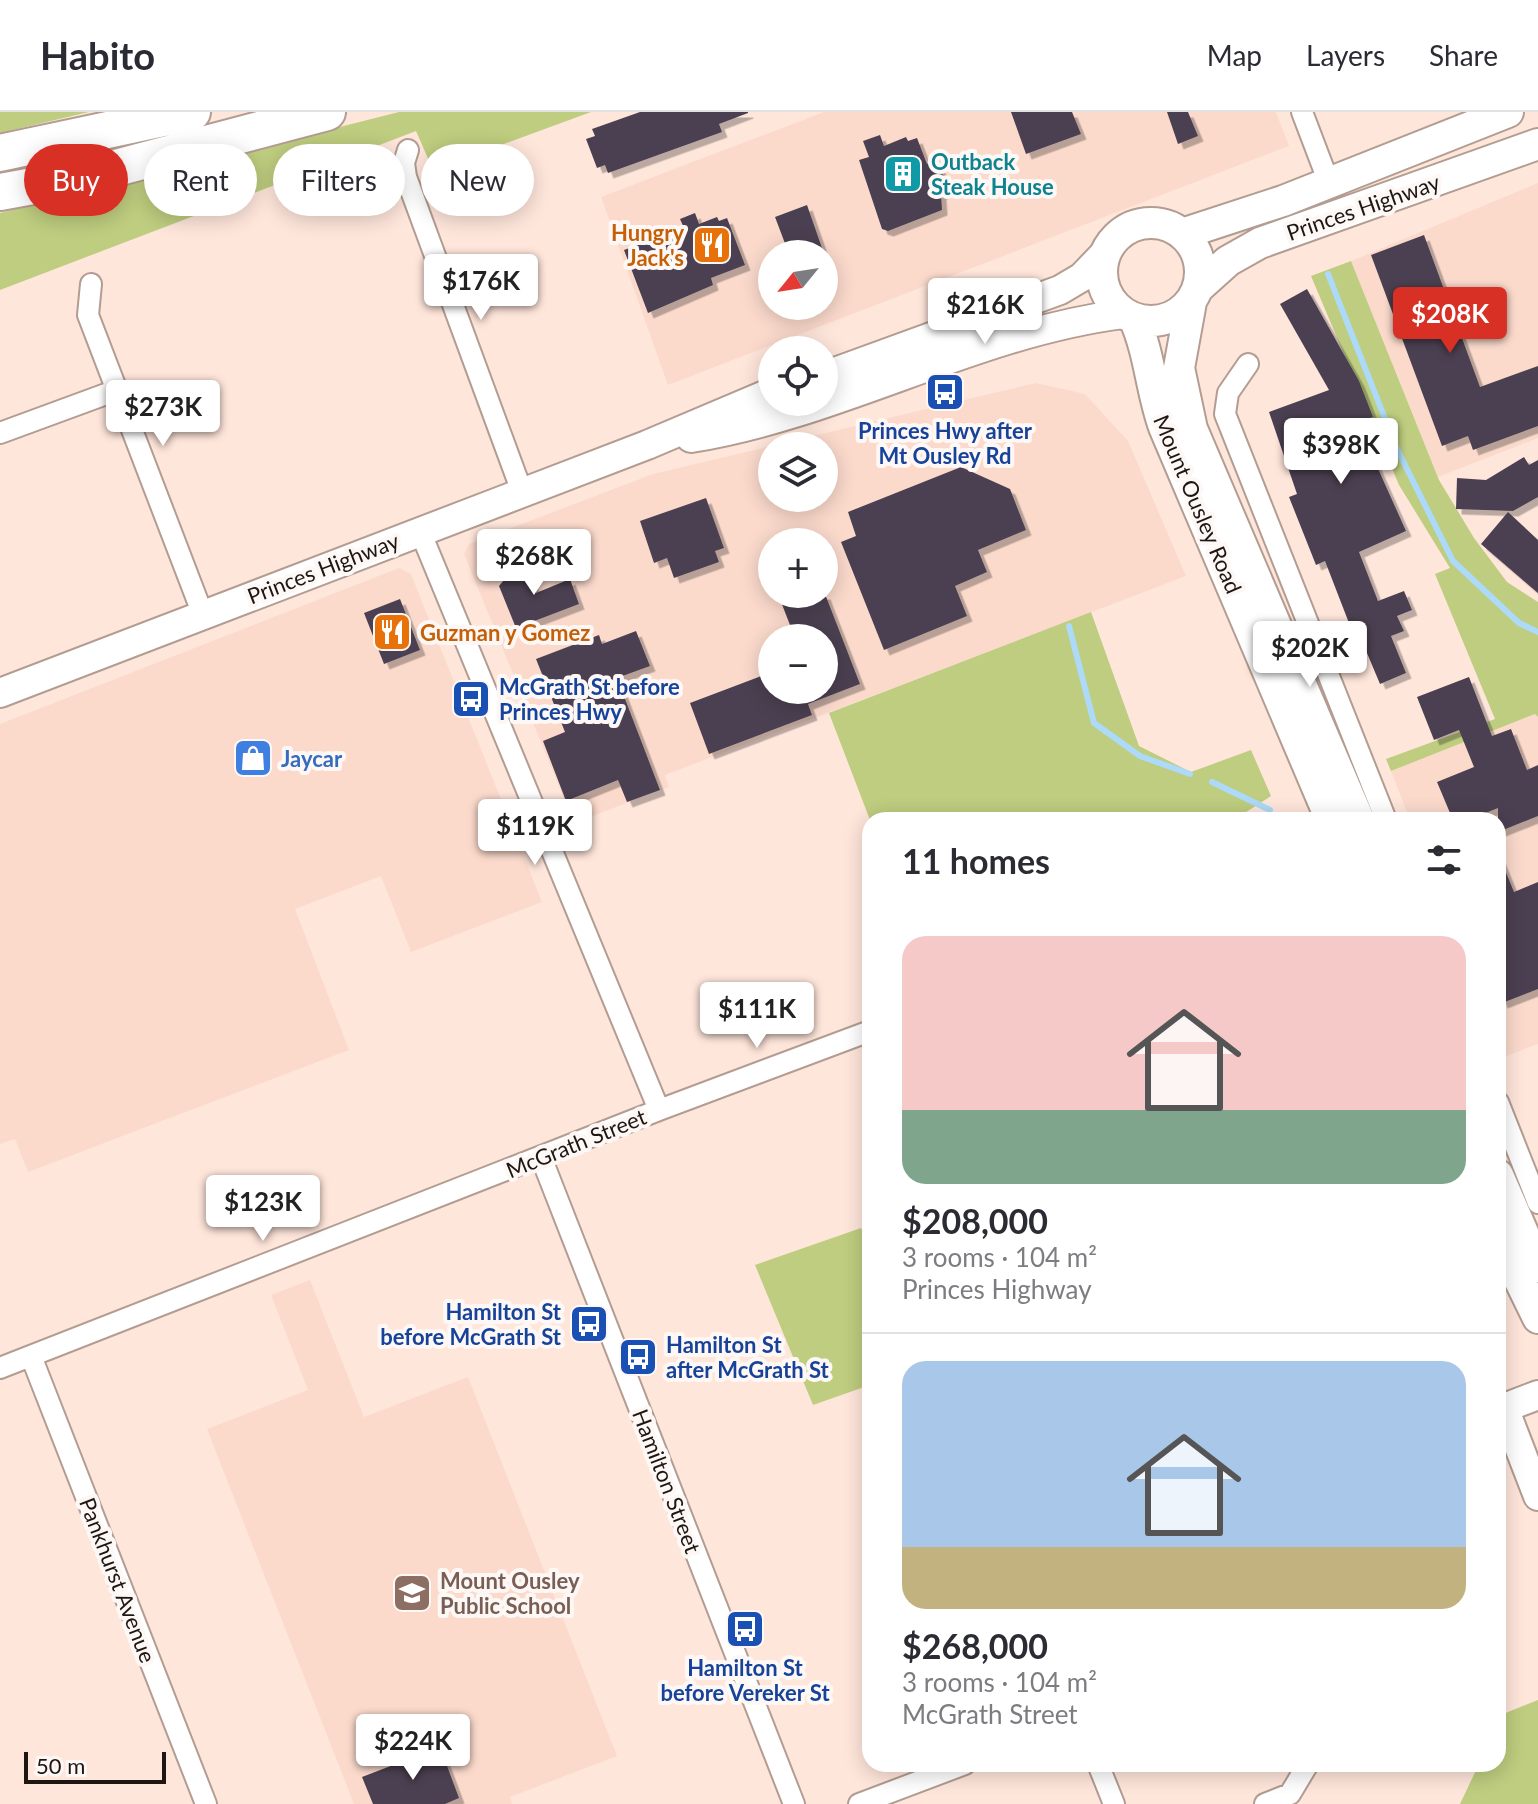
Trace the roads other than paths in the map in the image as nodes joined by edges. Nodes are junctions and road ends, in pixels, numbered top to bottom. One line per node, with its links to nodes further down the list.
1 (192, 112): 7 (highway)
2 (327, 112): 9 (highway)
3 (1302, 112): 8 (street)
4 (1508, 112): 8 (main road, Princes Highway)
5 (1538, 144): 13 (main road, Princes Highway)
6 (408, 150): 21 (street)
7 (0, 153)
8 (1329, 183): 10 (main road, Princes Highway)
9 (0, 192)
10 (1182, 234): 11 (main road); 13 (main road)
11 (1106, 252): 14 (main road); 16 (main road)
12 (91, 284): 17 (street)
13 (1195, 295): 14 (main road); 22 (main road, Mount Ousley Road)
14 (1128, 316): 20 (main road, Princes Highway); 27 (main road, Mount Ousley Road)
15 (1248, 364): 24 (street)
16 (838, 371)
17 (117, 390): 19 (street); 25 (street)
18 (758, 398): 20 (main road, Princes Highway)
19 (0, 433)
20 (647, 445): 21 (main road, Princes Highway)
21 (522, 492): 23 (main road, Princes Highway)
22 (1231, 526): 24 (street, Mount Ousley Road); 28 (main road, Mount Ousley Road)
23 (420, 531): 25 (main road, Princes Highway); 31 (street, McGrath Street)
24 (1275, 541): 29 (street)
25 (203, 615): 26 (main road, Princes Highway)
26 (0, 693)
27 (1328, 812)
28 (1356, 812)
29 (1383, 812)
30 (862, 1034): 31 (street)
31 (659, 1110): 33 (street, McGrath Street)
32 (1506, 1122): 35 (street)
33 (541, 1157): 39 (street, McGrath Street); 49 (street, Hamilton Street)
34 (1506, 1193): 37 (main road)
35 (1538, 1203)
36 (1506, 1252): 38 (main road)
37 (1538, 1267)
38 (1538, 1318)
39 (31, 1356): 40 (street, McGrath Street); 48 (street, Pankhurst Avenue)
40 (0, 1368)
41 (1538, 1395): 42 (main road)
42 (1506, 1399)
43 (1506, 1413): 44 (main road)
44 (1538, 1496)
45 (944, 1772): 50 (street)
46 (1101, 1772): 51 (street)
47 (1303, 1772): 52 (street)
48 (206, 1804)
49 (794, 1804)
50 (859, 1804)
51 (1114, 1804)
52 (1265, 1804)

